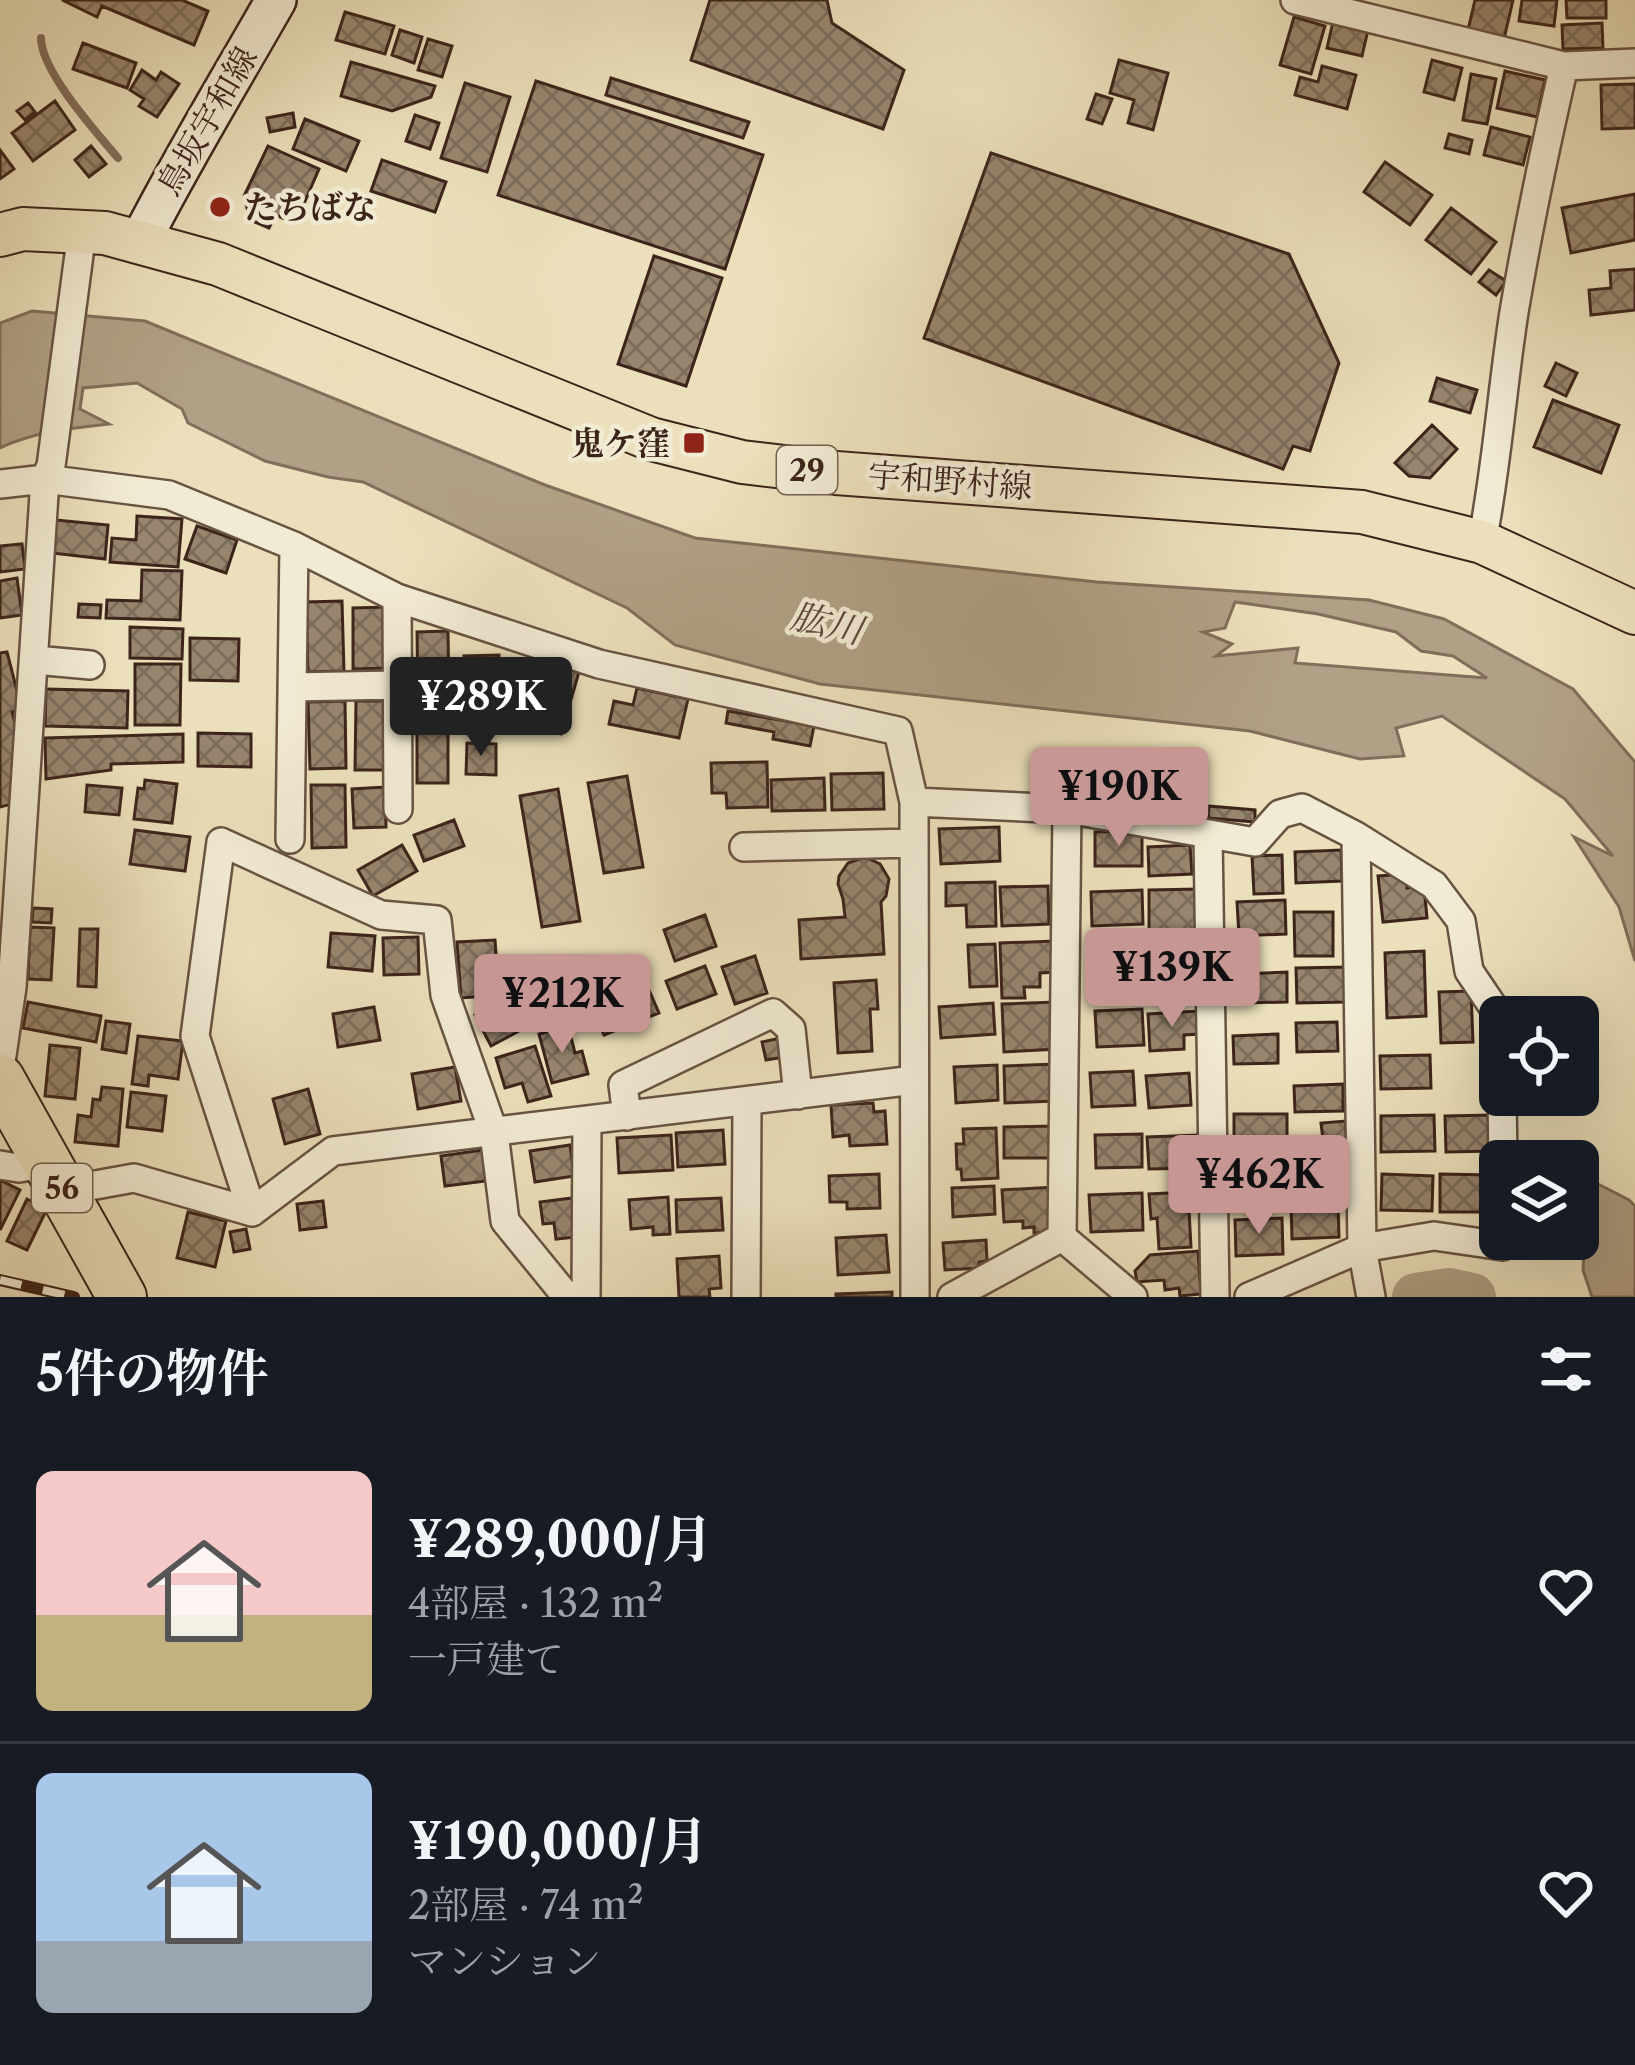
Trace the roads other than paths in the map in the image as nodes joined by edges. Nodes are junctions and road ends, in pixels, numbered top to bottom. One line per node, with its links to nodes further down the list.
1 (276, 0): 7 (main road, 鳥坂宇和線)
2 (1295, 0): 4 (street)
3 (1635, 63): 4 (street)
4 (1564, 66): 10 (street)
5 (82, 232): 6 (main road, 宇和野村線 / 29); 7 (main road, 宇和野村線 / 29); 8 (street)
6 (0, 235)
7 (140, 242): 10 (main road, 宇和野村線 / 29)
8 (48, 472): 9 (street); 11 (street); 14 (street)
9 (0, 484)
10 (1482, 542): 13 (main road, 宇和野村線 / 29)
11 (294, 546): 12 (street); 17 (street)
12 (397, 598): 16 (street); 18 (street)
13 (1635, 613)
14 (34, 660): 15 (street); 27 (street)
15 (90, 665)
16 (397, 685): 17 (street); 19 (street)
17 (292, 687): 23 (street)
18 (914, 802): 20 (street); 24 (street)
19 (398, 808)
20 (1066, 809): 21 (street); 38 (street)
21 (1208, 835): 22 (street); 49 (street)
22 (1356, 836): 26 (street); 40 (street)
23 (290, 839)
24 (914, 843): 25 (street); 29 (street)
25 (744, 847)
26 (1486, 996)
27 (0, 1069)
28 (0, 1079): 36 (highway, 56)
29 (914, 1080): 30 (street); 46 (street)
30 (798, 1095): 31 (street); 32 (street)
31 (747, 1101): 32 (street); 45 (street)
32 (627, 1116): 33 (street)
33 (587, 1121): 34 (street); 44 (street)
34 (494, 1133): 37 (street); 37 (street); 43 (street)
35 (0, 1165): 36 (street)
36 (57, 1180): 37 (street); 42 (highway, 56)
37 (252, 1212)
38 (1062, 1237): 47 (street); 48 (street)
39 (1479, 1243): 40 (street)
40 (1362, 1248): 41 (street); 50 (street)
41 (1370, 1290)
42 (122, 1297)
43 (567, 1297)
44 (586, 1297)
45 (746, 1297)
46 (915, 1297)
47 (952, 1297)
48 (1133, 1297)
49 (1215, 1297)
50 (1249, 1297)

